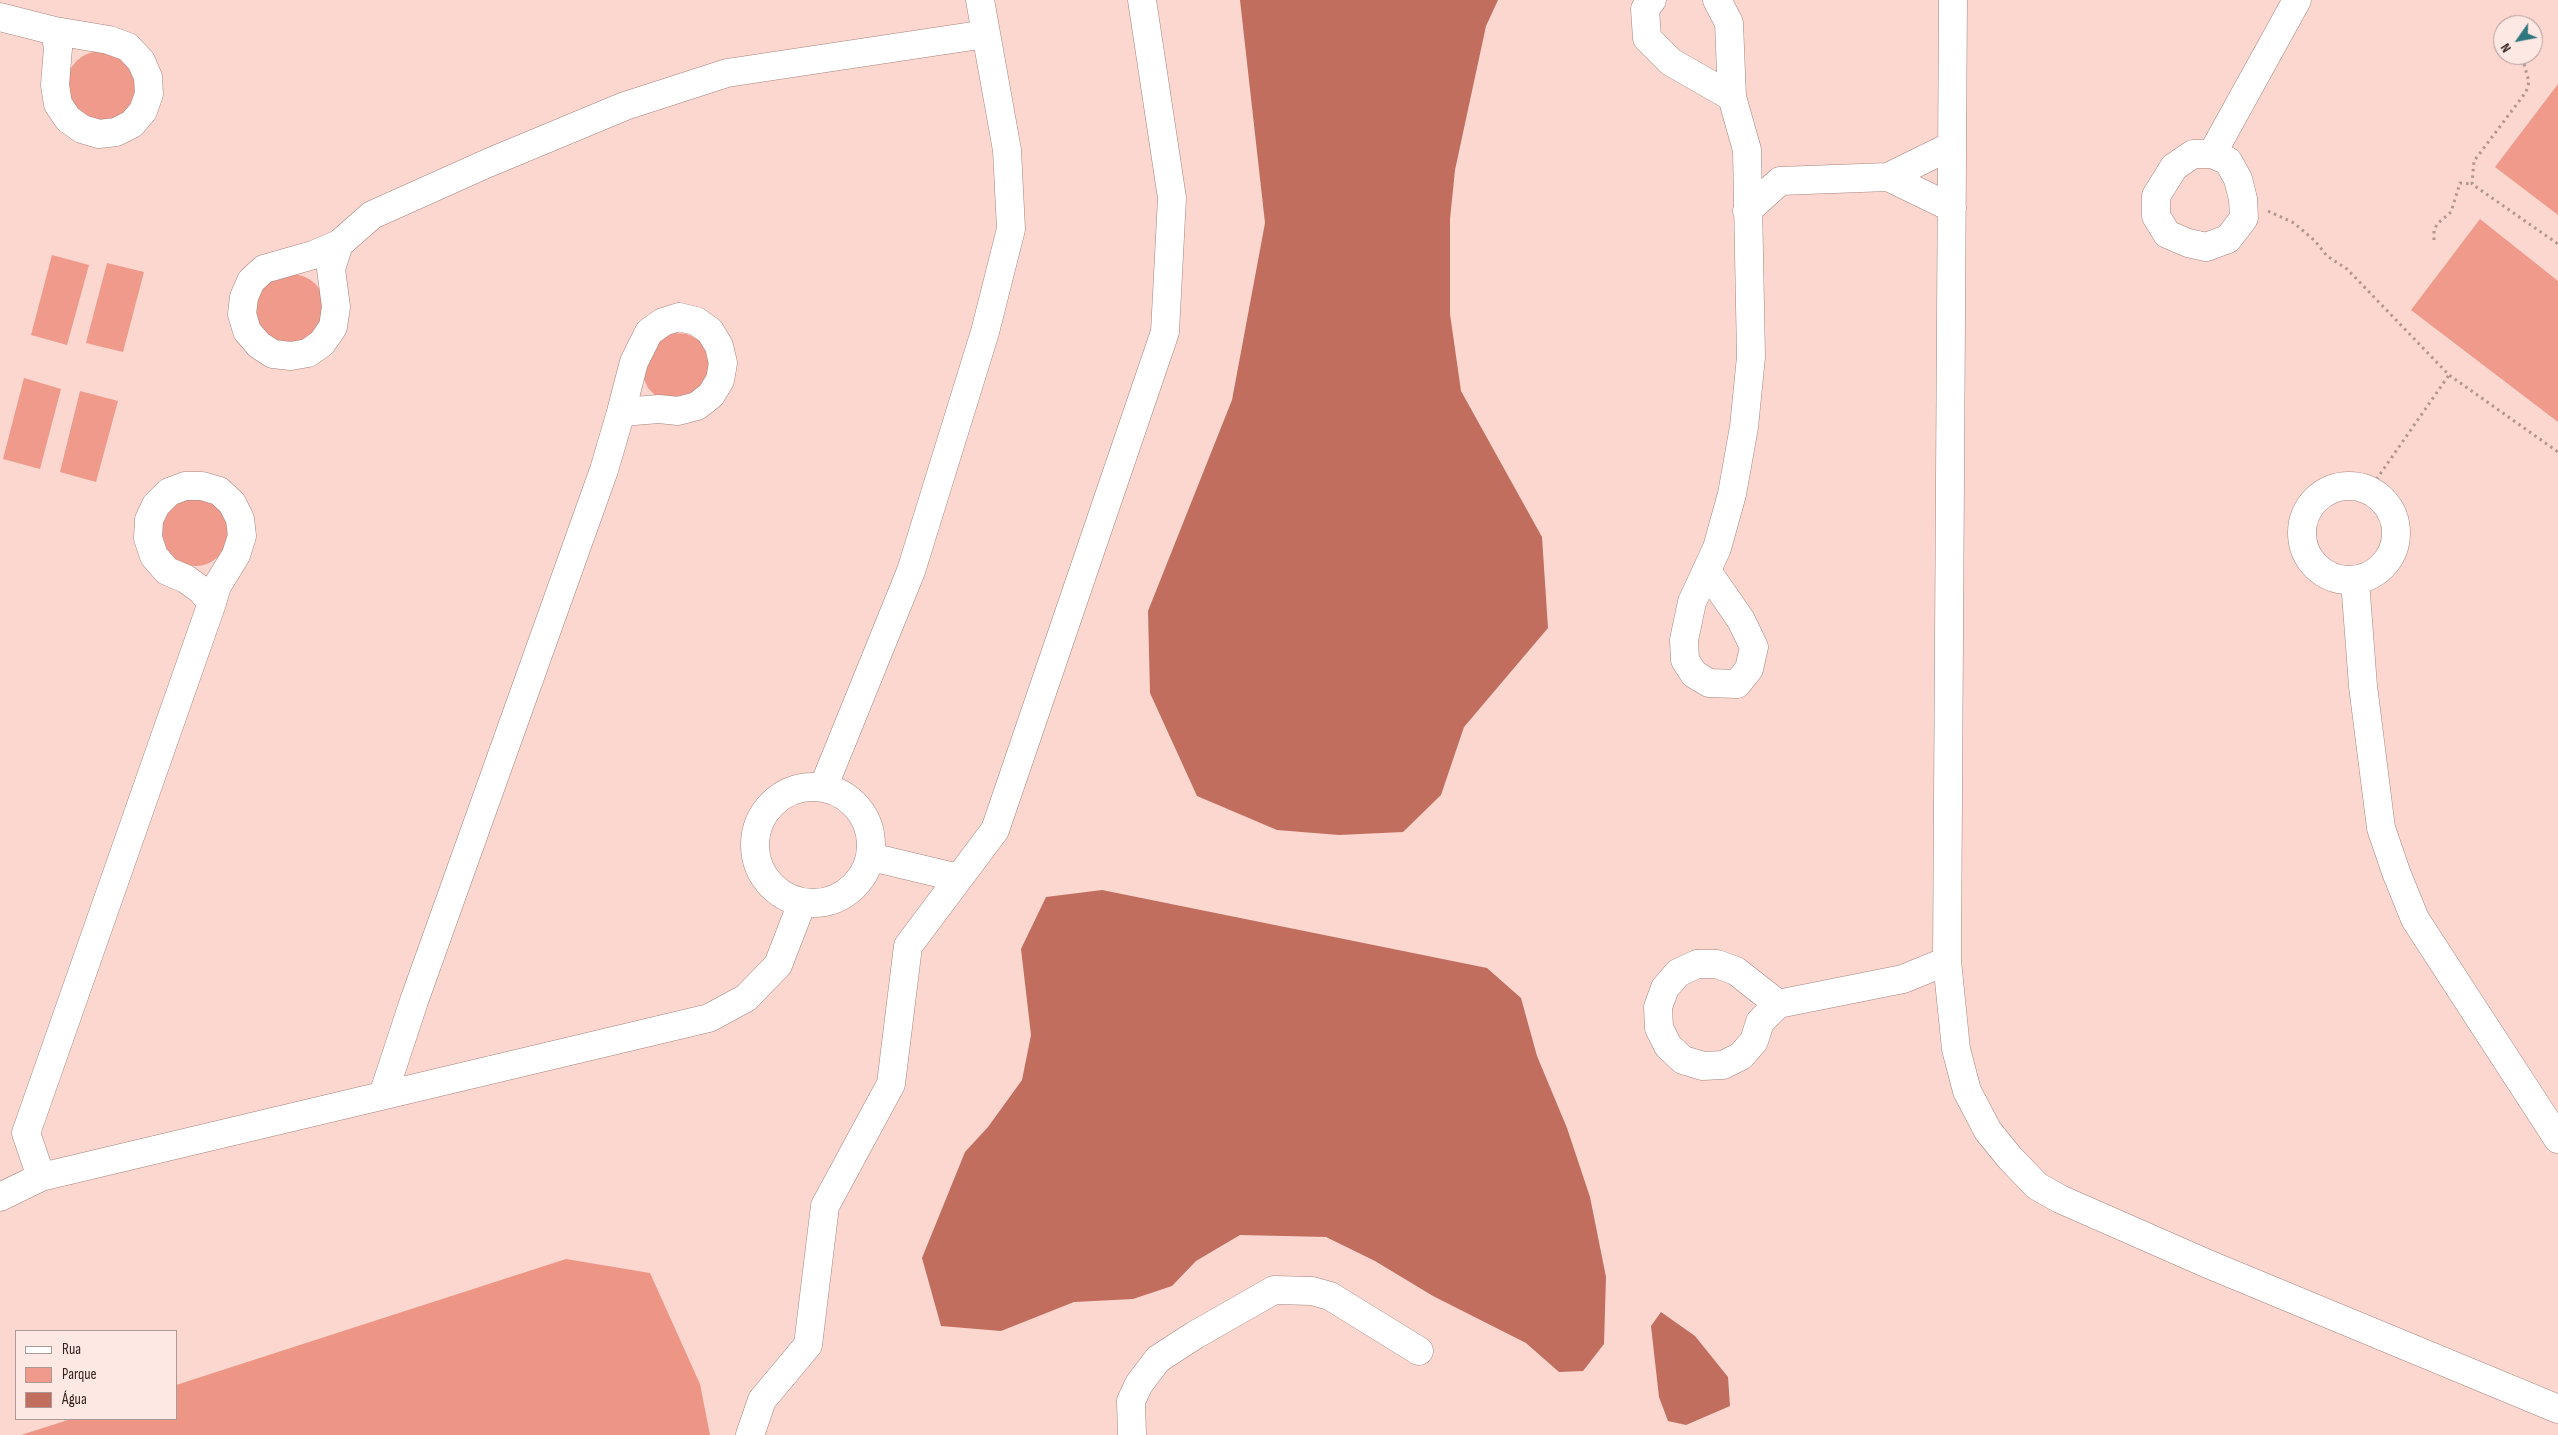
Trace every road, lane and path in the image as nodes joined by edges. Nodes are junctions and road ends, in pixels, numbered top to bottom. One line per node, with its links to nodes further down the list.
1 (980, 0): 9 (street)
2 (1142, 0): 33 (street)
3 (1652, 0): 11 (street)
4 (1717, 0): 11 (street)
5 (1953, 0): 12 (street)
6 (2297, 0): 14 (street)
7 (0, 17): 8 (street)
8 (55, 31)
9 (986, 34): 22 (street); 31 (street)
10 (2524, 65): 17 (path)
11 (1732, 97): 13 (street)
12 (1951, 146): 15 (street); 19 (street)
13 (1747, 150): 16 (street); 20 (street)
14 (2212, 154): 18 (street); 18 (street)
15 (1888, 177): 16 (street); 19 (street)
16 (1780, 181): 20 (street)
17 (2472, 184): 21 (path); 23 (path)
18 (2243, 199): 24 (path)
19 (1952, 208): 35 (street)
20 (1746, 211): 28 (street)
21 (2434, 240)
22 (339, 244)
23 (2558, 244)
24 (2449, 375): 26 (path); 27 (path)
25 (621, 412): 39 (street)
26 (2558, 452)
27 (2369, 490): 29 (street); 29 (street)
28 (1707, 571)
29 (2355, 581): 40 (street)
30 (212, 603): 41 (street)
31 (823, 788): 32 (street); 34 (street)
32 (871, 857): 33 (street); 34 (street)
33 (959, 878): 45 (street)
34 (802, 903): 39 (street)
35 (1947, 962): 36 (street); 37 (street)
36 (1903, 978): 37 (street); 38 (street)
37 (1951, 1002): 44 (street)
38 (1778, 1004)
39 (383, 1095): 41 (street)
40 (2558, 1139)
41 (41, 1178): 42 (street)
42 (0, 1198)
43 (1419, 1351): 46 (street)
44 (2558, 1409)
45 (750, 1435)
46 (1132, 1435)

